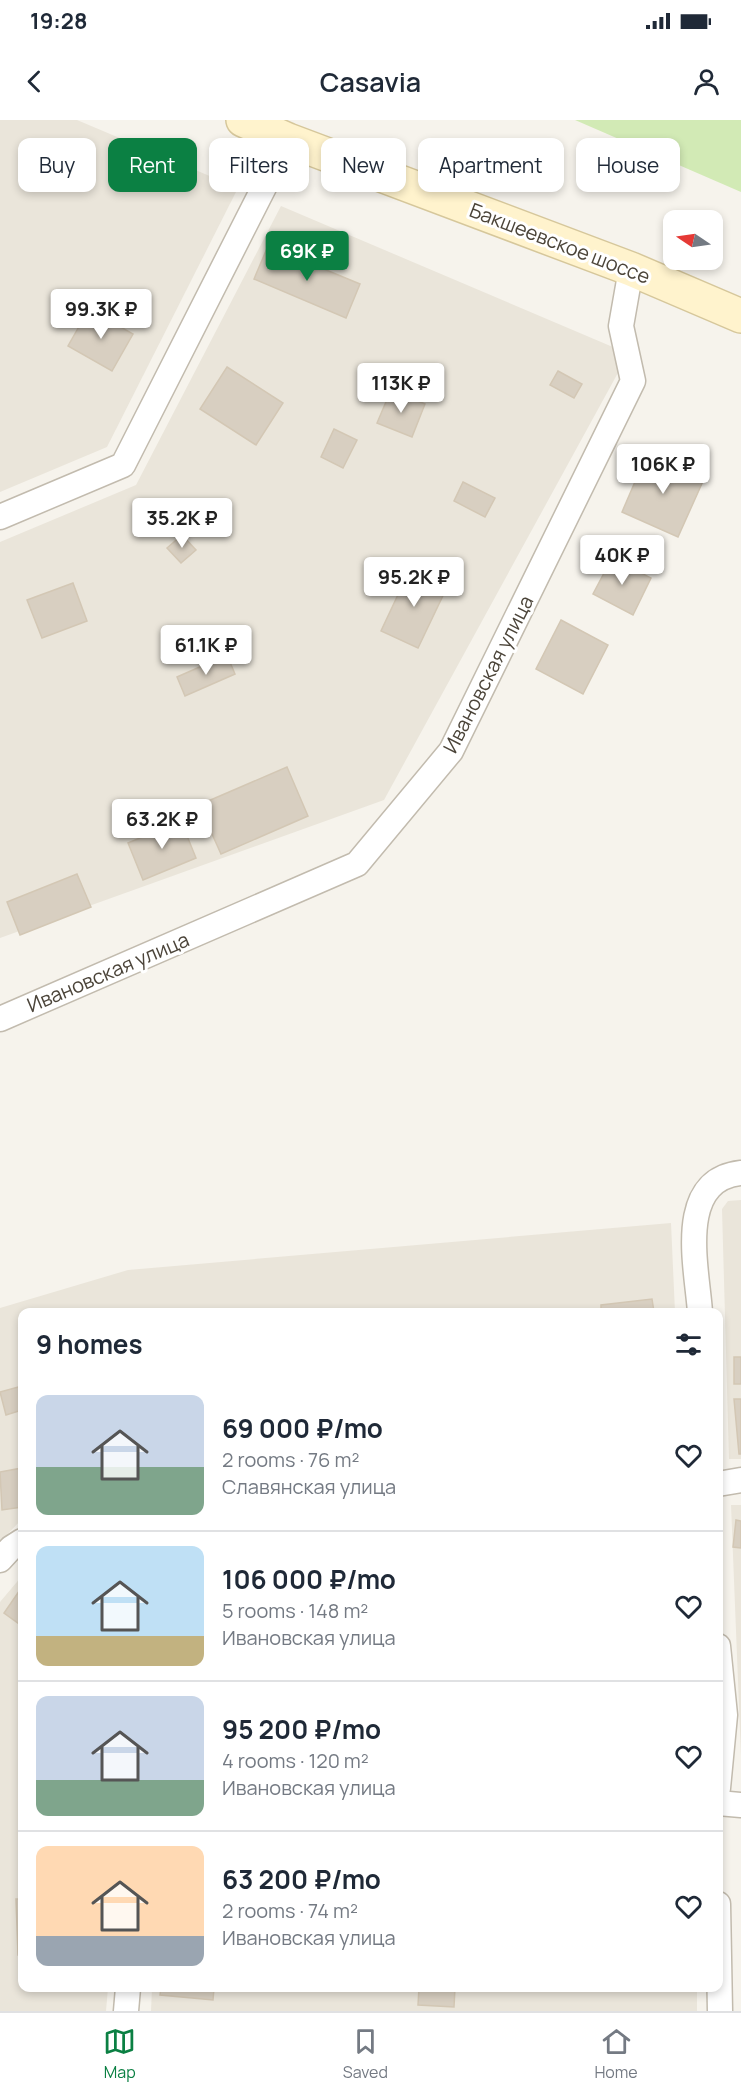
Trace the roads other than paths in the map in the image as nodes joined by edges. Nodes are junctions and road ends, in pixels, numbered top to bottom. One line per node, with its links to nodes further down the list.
1 (243, 120): 2 (street, Бакшеевское шоссе)
2 (284, 138)
3 (309, 148): 5 (street, Бакшеевское шоссе)
4 (262, 192): 7 (street)
5 (631, 269): 6 (street, Бакшеевское шоссе); 8 (street, Ивановская улица)
6 (741, 316)
7 (0, 517)
8 (0, 1019)
9 (741, 1173): 10 (street)
10 (700, 1308)
11 (741, 1480): 12 (street)
12 (723, 1483)
13 (18, 1544): 14 (street)
14 (0, 1560)
15 (723, 1695): 16 (street)
16 (723, 1738)
17 (723, 1803): 18 (street)
18 (741, 1805)
19 (128, 1992): 21 (street)
20 (720, 1992): 22 (street)
21 (126, 2011)
22 (720, 2011)

